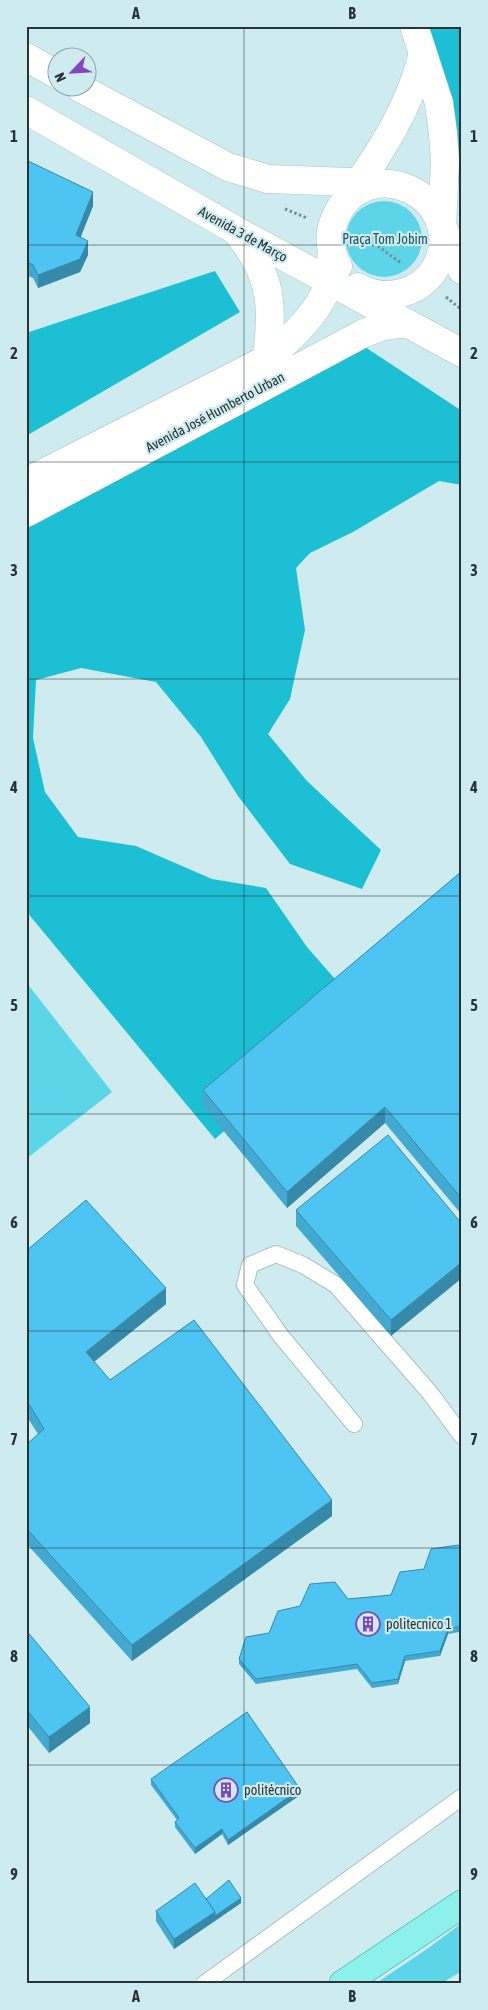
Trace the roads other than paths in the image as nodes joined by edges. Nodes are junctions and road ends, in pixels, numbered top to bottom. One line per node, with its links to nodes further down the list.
1 (414, 26): 3 (main road)
2 (26, 57): 4 (main road)
3 (422, 57): 7 (main road); 10 (main road)
4 (48, 69)
5 (98, 98): 8 (main road)
6 (26, 110): 11 (main road, Avenida 3 de Março)
7 (383, 148): 8 (main road); 9 (main road)
8 (317, 181): 9 (main road)
9 (353, 191): 10 (main road); 12 (main road)
10 (441, 226): 12 (main road); 13 (main road)
11 (237, 231): 12 (main road, Avenida 3 de Março); 16 (main road)
12 (334, 268): 14 (main road, Avenida 3 de Março); 16 (main road, Avenida José Humberto Urban)
13 (462, 270)
14 (407, 323): 15 (main road, Avenida 3 de Março); 18 (main road, Avenida José Humberto Urban)
15 (462, 353)
16 (267, 358): 17 (main road, Avenida José Humberto Urban)
17 (26, 482)
18 (26, 513)
19 (354, 1424): 20 (lane)
20 (462, 1436)
21 (462, 1797): 23 (lane)
22 (462, 1904): 24 (main road)
23 (204, 1984)
24 (343, 1984)

